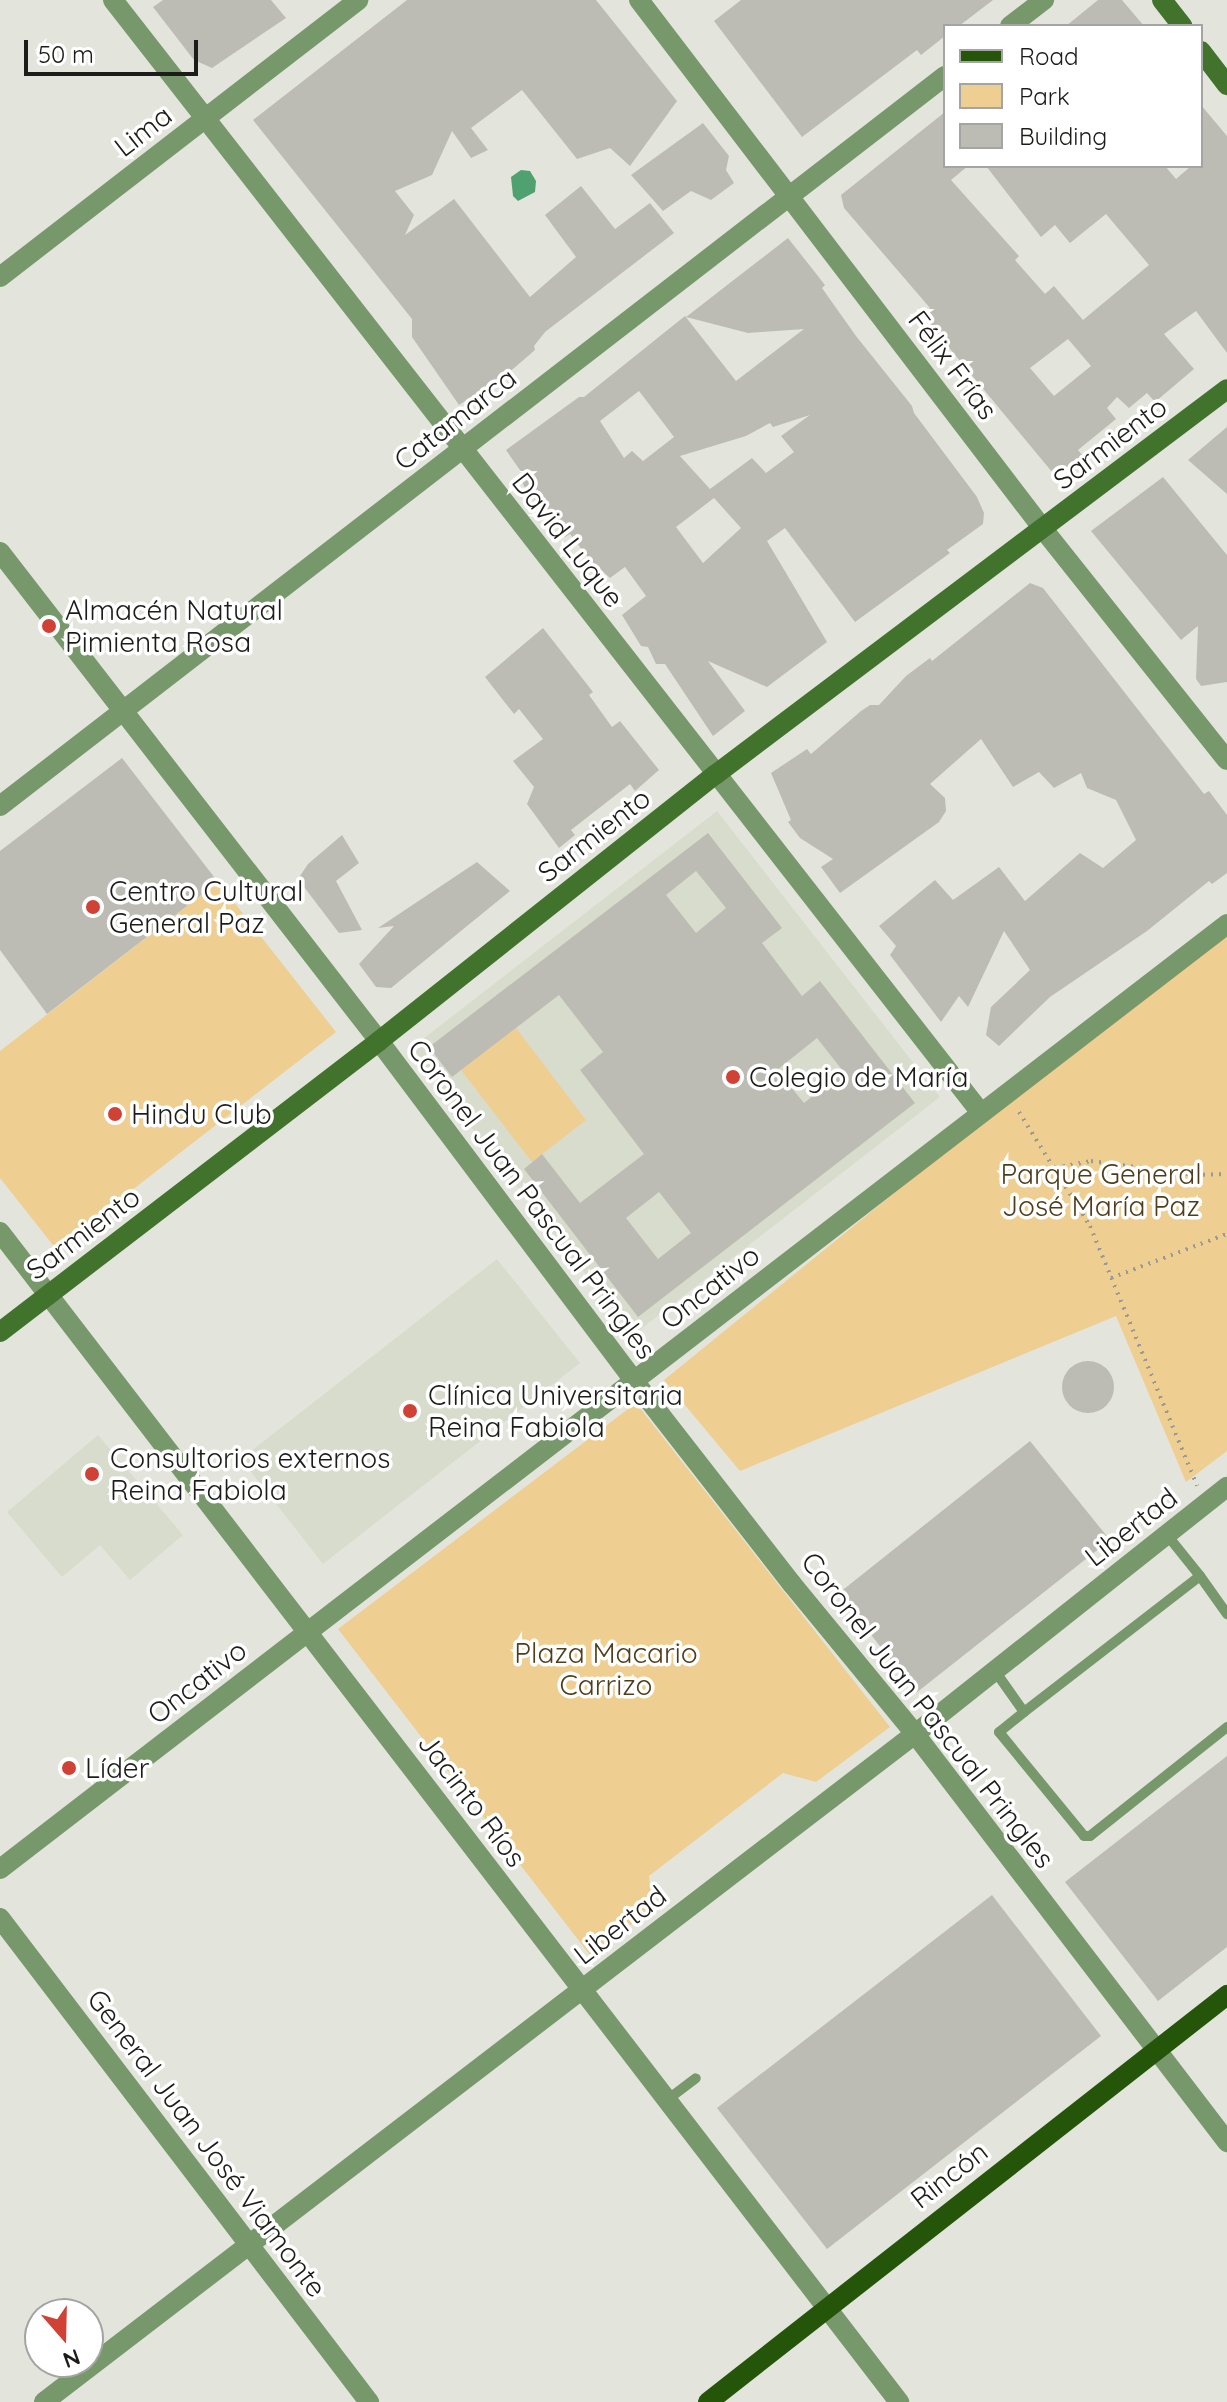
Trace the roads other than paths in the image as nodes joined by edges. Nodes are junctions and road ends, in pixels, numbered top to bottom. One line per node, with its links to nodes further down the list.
1 (113, 0): 11 (street, David Luque)
2 (359, 0): 11 (street, Lima)
3 (639, 0): 12 (street, Félix Frías)
4 (1044, 0): 6 (street)
5 (1162, 0): 7 (main road)
6 (1013, 24)
7 (1180, 24)
8 (1203, 54): 10 (main road)
9 (943, 78): 12 (street, Catamarca)
10 (1227, 85)
11 (205, 118): 13 (street, Lima); 15 (street, David Luque)
12 (790, 196): 15 (street, Catamarca); 16 (street, Félix Frías)
13 (0, 277)
14 (1227, 389): 16 (main road, Sarmiento)
15 (463, 449): 18 (street, Catamarca); 20 (street, David Luque)
16 (1043, 529): 19 (street, Félix Frías); 20 (main road, Sarmiento)
17 (0, 552): 18 (street, Coronel Juan Pascual Pringles)
18 (122, 711): 21 (street, Catamarca); 23 (street, Coronel Juan Pascual Pringles)
19 (1227, 760)
20 (715, 775): 23 (main road, Sarmiento); 24 (street, David Luque)
21 (0, 806)
22 (1227, 924): 24 (street, Oncativo)
23 (379, 1041): 26 (main road, Sarmiento); 28 (street, Coronel Juan Pascual Pringles)
24 (981, 1113): 28 (street, Oncativo)
25 (0, 1232): 26 (street, Jacinto Ríos)
26 (48, 1295): 27 (main road, Sarmiento); 33 (street, Jacinto Ríos)
27 (0, 1332)
28 (634, 1381): 33 (street, Oncativo); 37 (street, Coronel Juan Pascual Pringles)
29 (1227, 1487): 30 (street, Libertad)
30 (1167, 1535): 31 (lane); 34 (street, Libertad)
31 (1200, 1576): 32 (lane); 35 (lane)
32 (1227, 1614)
33 (308, 1632): 38 (street, Oncativo); 40 (street, Jacinto Ríos)
34 (995, 1671): 35 (lane); 37 (street, Libertad)
35 (1024, 1712): 36 (lane)
36 (1227, 1727)
37 (915, 1734): 40 (street, Libertad); 42 (street, Coronel Juan Pascual Pringles)
38 (0, 1869)
39 (0, 1918): 46 (street, General Juan José Viamonte)
40 (582, 1990): 44 (street, Jacinto Ríos); 46 (street, Libertad)
41 (1227, 1995): 42 (main road, Rincón)
42 (1156, 2048): 45 (street, Coronel Juan Pascual Pringles); 47 (main road, Rincón)
43 (696, 2078): 44 (lane)
44 (667, 2100): 47 (street, Jacinto Ríos)
45 (1227, 2142)
46 (247, 2243): 48 (street, Libertad); 49 (street, General Juan José Viamonte)
47 (827, 2308): 50 (main road, Rincón); 51 (street, Jacinto Ríos)
48 (44, 2402)
49 (369, 2402)
50 (708, 2402)
51 (899, 2402)

